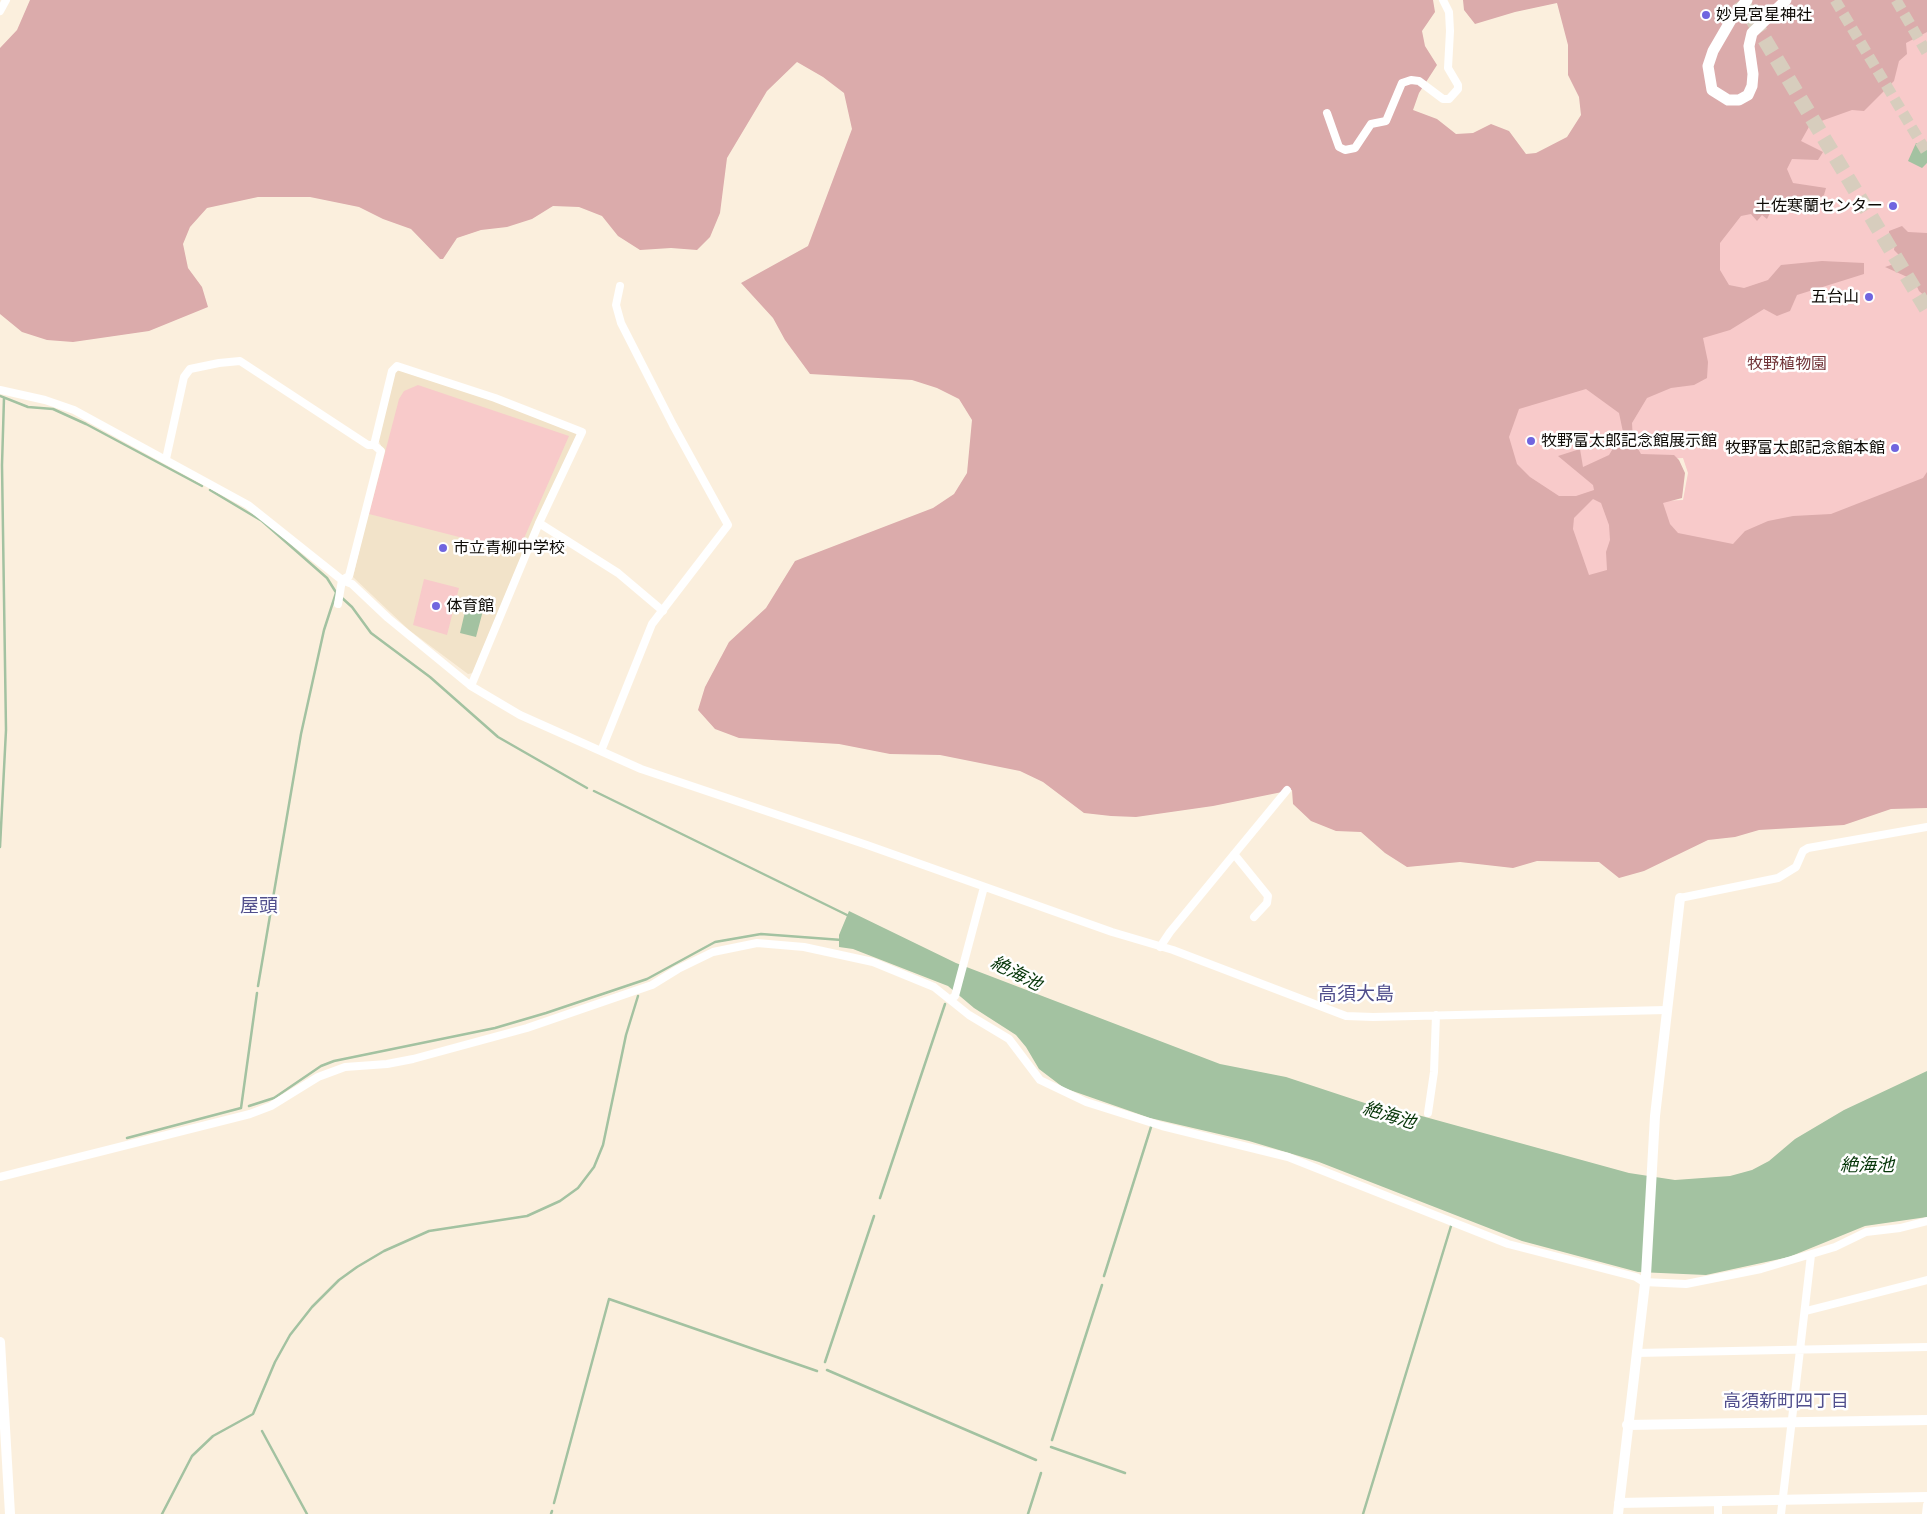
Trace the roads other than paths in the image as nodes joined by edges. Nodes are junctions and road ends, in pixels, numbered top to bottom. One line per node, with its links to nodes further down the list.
1 (6, 0): 5 (street)
2 (1443, 0): 6 (street)
3 (1747, 0): 4 (main road)
4 (1786, 0)
5 (0, 10)
6 (1328, 113)
7 (620, 286): 14 (street)
8 (0, 390): 10 (street)
9 (374, 445): 10 (street); 11 (street); 12 (street)
10 (166, 459): 12 (street)
11 (539, 523): 14 (street); 15 (street)
12 (342, 580): 13 (street); 15 (street)
13 (338, 604)
14 (663, 610): 16 (street)
15 (471, 686): 16 (street)
16 (601, 751): 20 (street)
17 (1287, 790): 19 (street)
18 (1927, 827): 21 (street)
19 (1234, 854): 22 (street); 23 (street)
20 (984, 887): 23 (street); 24 (street)
21 (1680, 898): 25 (street)
22 (1254, 917)
23 (1160, 947): 26 (street)
24 (953, 997): 28 (street); 31 (street)
25 (1666, 1010): 26 (street); 31 (street)
26 (1436, 1015): 27 (street)
27 (1428, 1113)
28 (0, 1177)
29 (1927, 1221): 30 (street)
30 (1811, 1255): 31 (street); 33 (street)
31 (1645, 1278): 37 (street)
32 (1927, 1280): 33 (street)
33 (1806, 1311): 36 (street)
34 (0, 1342): 46 (street)
35 (1927, 1347): 36 (street)
36 (1801, 1350): 37 (street); 39 (street)
37 (1636, 1353): 40 (street)
38 (1927, 1420): 39 (street)
39 (1793, 1422): 40 (street); 42 (street)
40 (1627, 1425): 45 (street)
41 (1927, 1497): 42 (street)
42 (1784, 1499): 43 (street); 48 (street)
43 (1718, 1500): 45 (street); 47 (street)
44 (1927, 1505): 49 (street)
45 (1618, 1509)
46 (10, 1514)
47 (1718, 1514)
48 (1781, 1514)
49 (1926, 1514)

